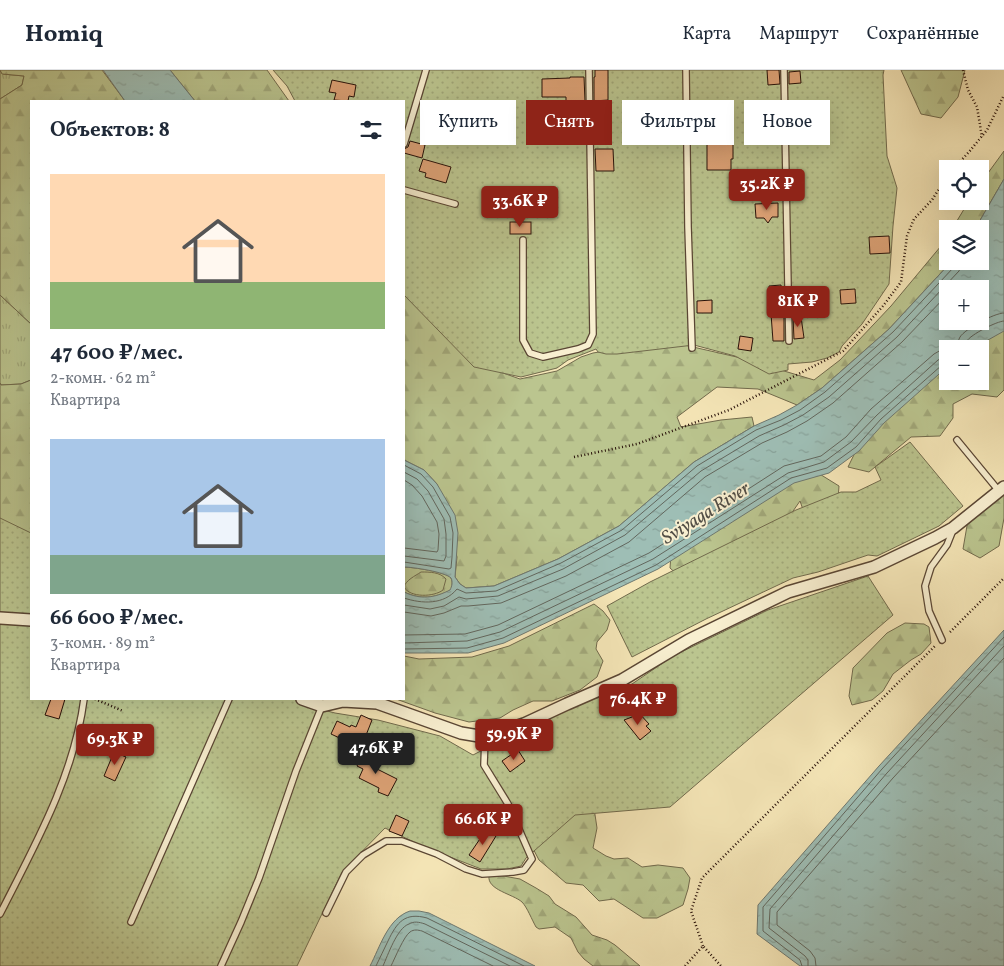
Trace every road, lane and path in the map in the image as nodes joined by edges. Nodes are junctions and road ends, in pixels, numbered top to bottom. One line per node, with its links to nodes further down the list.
1 (426, 70): 8 (lane)
2 (589, 70): 12 (lane)
3 (686, 70): 14 (lane)
4 (784, 70): 13 (lane)
5 (963, 70): 7 (path)
6 (1004, 95): 7 (path)
7 (982, 137): 9 (path)
8 (405, 141)
9 (961, 160)
10 (405, 190): 11 (lane)
11 (455, 204)
12 (523, 240)
13 (789, 341)
14 (692, 348)
15 (956, 440): 16 (lane)
16 (1002, 489): 17 (street)
17 (953, 528): 21 (lane); 28 (street)
18 (1004, 578): 21 (path)
19 (0, 618): 20 (street)
20 (30, 620)
21 (942, 640): 32 (path)
22 (84, 700): 30 (lane)
23 (96, 700): 27 (path)
24 (229, 700): 31 (lane)
25 (305, 700): 26 (street)
26 (322, 706): 28 (street); 33 (lane)
27 (123, 711)
28 (484, 737): 29 (lane)
29 (326, 913)
30 (0, 914)
31 (131, 922)
32 (703, 946): 34 (path); 35 (path)
33 (221, 966)
34 (685, 966)
35 (721, 966)

